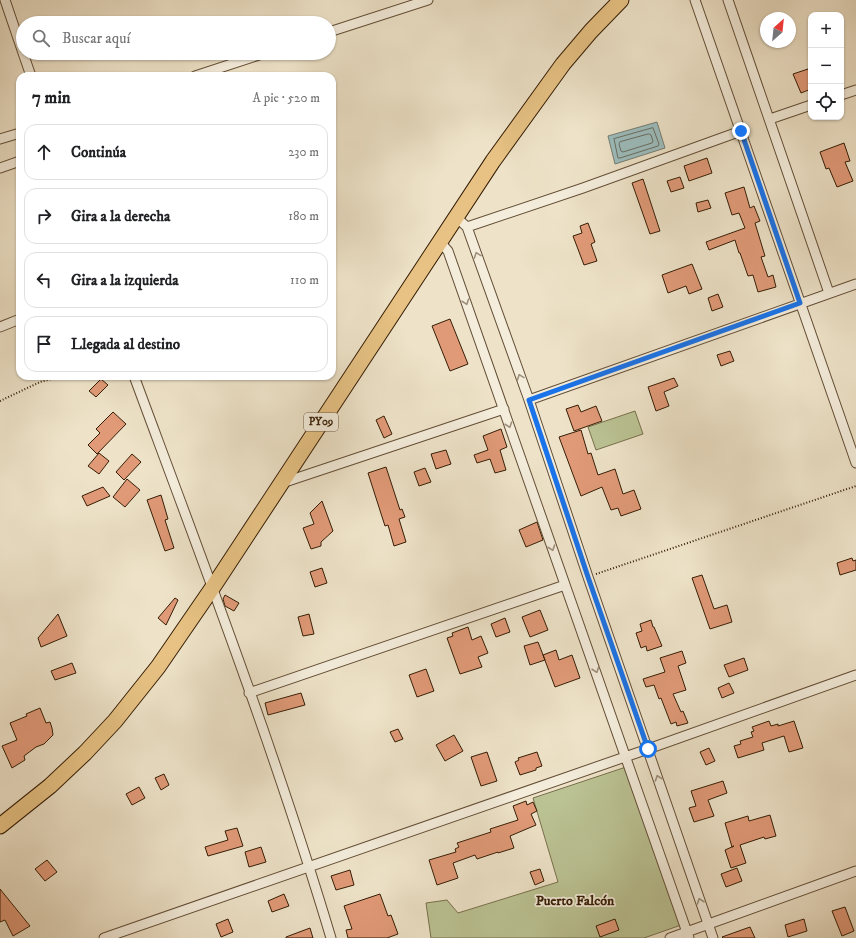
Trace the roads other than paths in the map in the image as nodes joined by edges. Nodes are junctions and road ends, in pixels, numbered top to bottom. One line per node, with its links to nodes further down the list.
1 (5, 0): 7 (street)
2 (428, 0): 6 (street)
3 (621, 0): 21 (highway, PY09)
4 (695, 0): 16 (street)
5 (728, 0): 15 (street)
6 (336, 30)
7 (16, 32)
8 (25, 60): 10 (street)
9 (244, 60): 11 (street)
10 (30, 72)
11 (207, 72)
12 (856, 90): 13 (street)
13 (844, 94)
14 (808, 106): 15 (street)
15 (770, 120): 25 (street)
16 (741, 131): 22 (street); 26 (street)
17 (16, 134): 18 (street)
18 (0, 139)
19 (16, 162): 20 (street)
20 (0, 168)
21 (456, 216): 22 (street); 23 (highway, PY09)
22 (467, 227): 30 (street, one-way to 22)
23 (440, 242): 31 (street, one-way to 31); 33 (highway, PY09)
24 (856, 284): 25 (street)
25 (829, 293): 26 (street)
26 (800, 303): 30 (street); 32 (street)
27 (16, 321): 28 (street)
28 (0, 327)
29 (135, 380): 35 (street)
30 (529, 400): 38 (street)
31 (504, 409): 33 (street); 34 (street, one-way to 34)
32 (856, 463)
33 (281, 484): 35 (highway, PY09)
34 (565, 585): 37 (street); 39 (street, one-way to 39)
35 (213, 587): 37 (street); 40 (highway, PY09)
36 (856, 674): 38 (street)
37 (250, 693): 41 (street)
38 (648, 749): 39 (street); 43 (street, one-way to 38)
39 (626, 757): 41 (street); 44 (street)
40 (0, 826)
41 (310, 868): 45 (street); 46 (street)
42 (856, 871): 43 (street)
43 (708, 924): 44 (street); 48 (street)
44 (688, 935): 47 (street)
45 (104, 938)
46 (332, 938)
47 (670, 938)
48 (713, 938)

